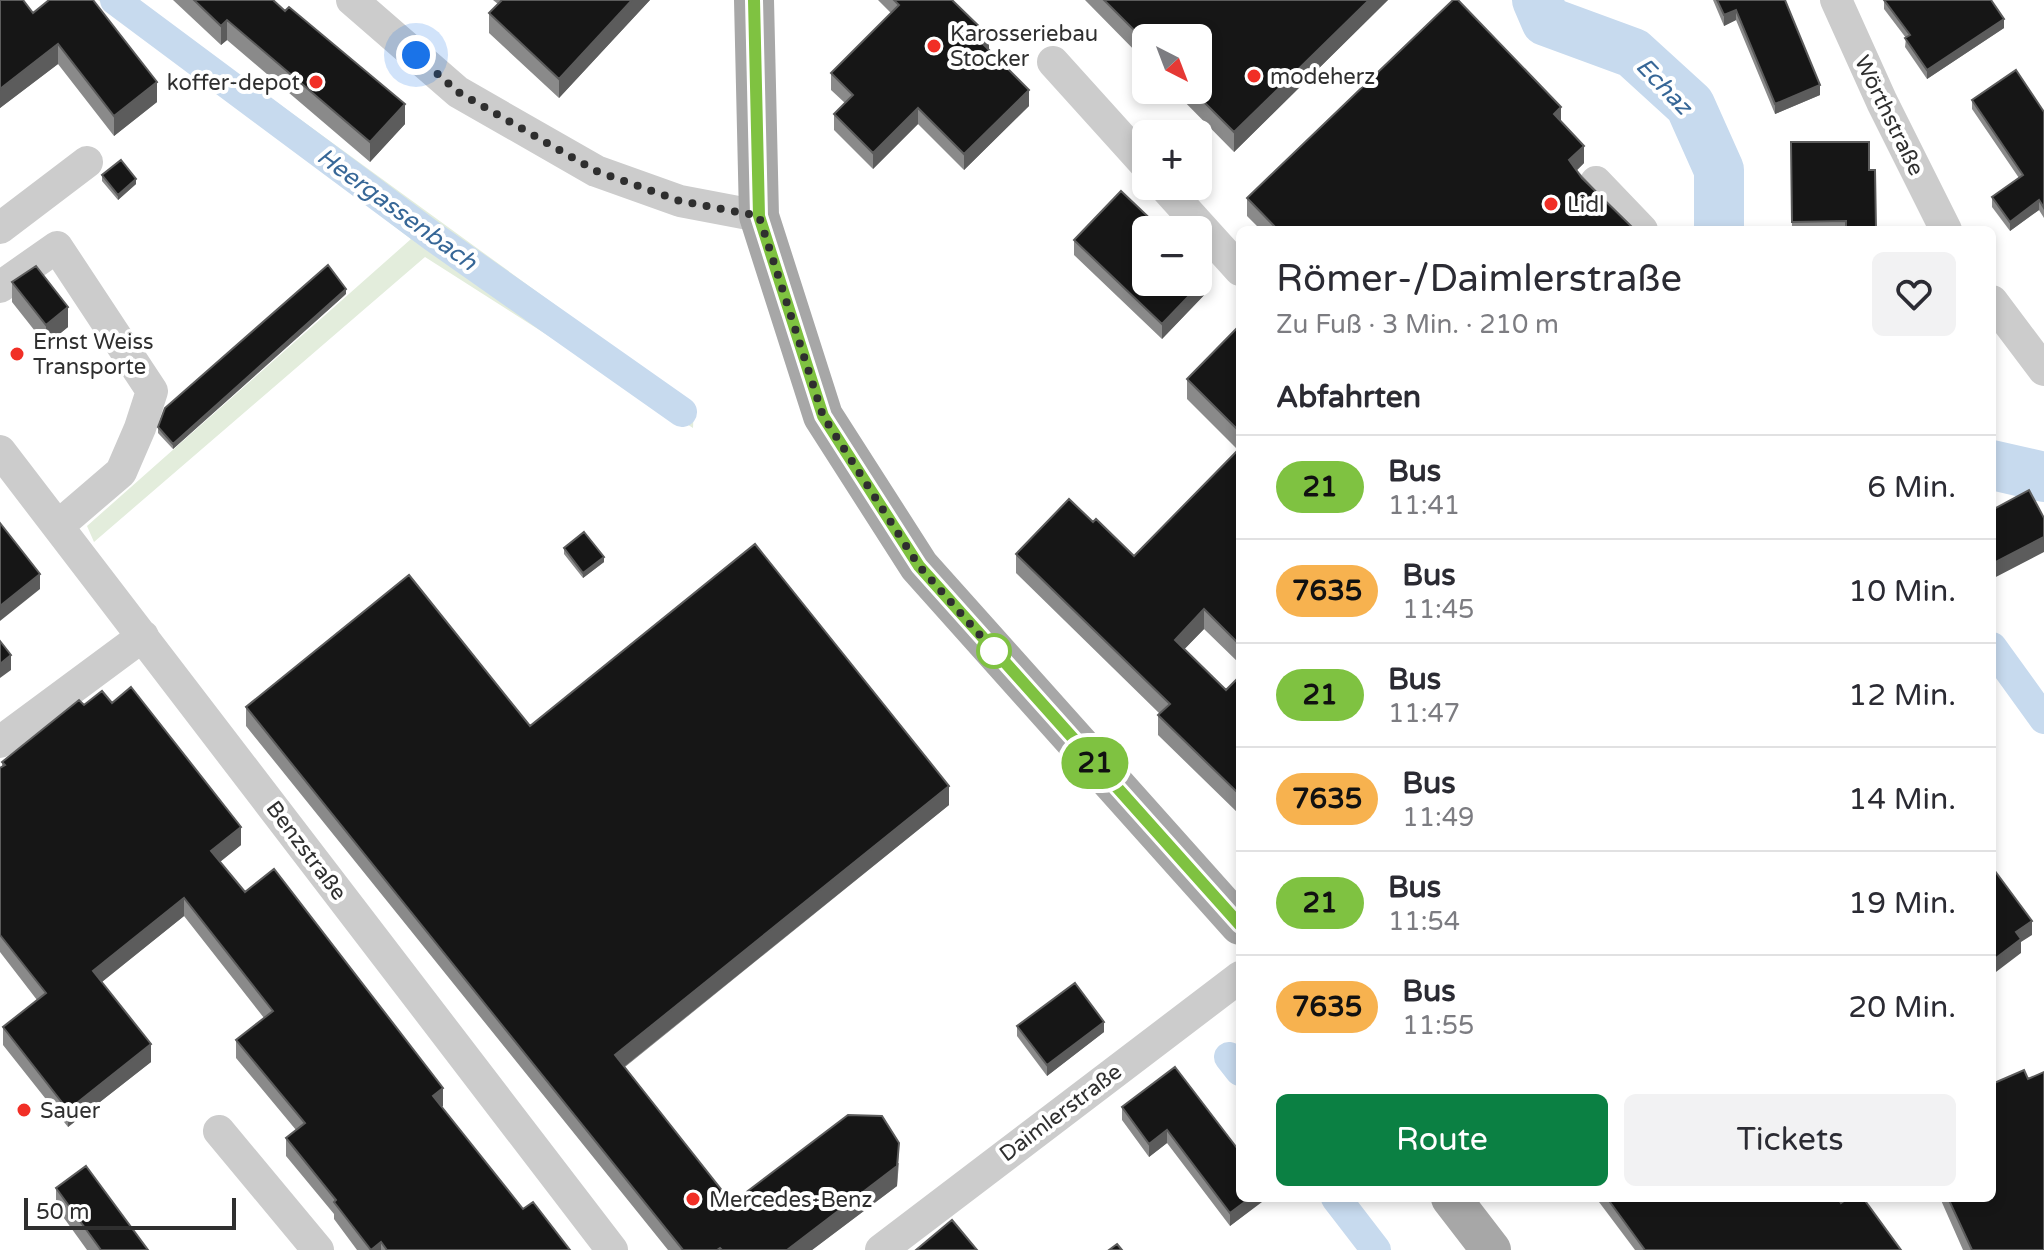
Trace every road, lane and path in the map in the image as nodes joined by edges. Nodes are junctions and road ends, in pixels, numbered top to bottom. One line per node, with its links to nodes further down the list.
1 (352, 0): 9 (street)
2 (754, 0): 9 (main road)
3 (1836, 0): 11 (street, Wörthstraße)
4 (1053, 62): 5 (street)
5 (1132, 149)
6 (87, 162): 12 (street)
7 (1596, 182): 10 (street)
8 (1177, 200): 13 (street)
9 (759, 216): 22 (main road)
10 (1638, 226)
11 (1944, 226)
12 (0, 228)
13 (1236, 266)
14 (0, 287): 19 (street)
15 (1996, 304): 16 (street)
16 (2032, 333): 17 (street)
17 (2044, 370)
18 (0, 451): 19 (street, Benzstraße)
19 (58, 526): 20 (street, Benzstraße)
20 (143, 636): 21 (street); 27 (street, Benzstraße)
21 (0, 742)
22 (1236, 921)
23 (1236, 980): 28 (street, Daimlerstraße)
24 (219, 1131): 26 (street)
25 (1454, 1202): 29 (main road)
26 (318, 1250)
27 (612, 1250)
28 (881, 1250)
29 (1491, 1250)

